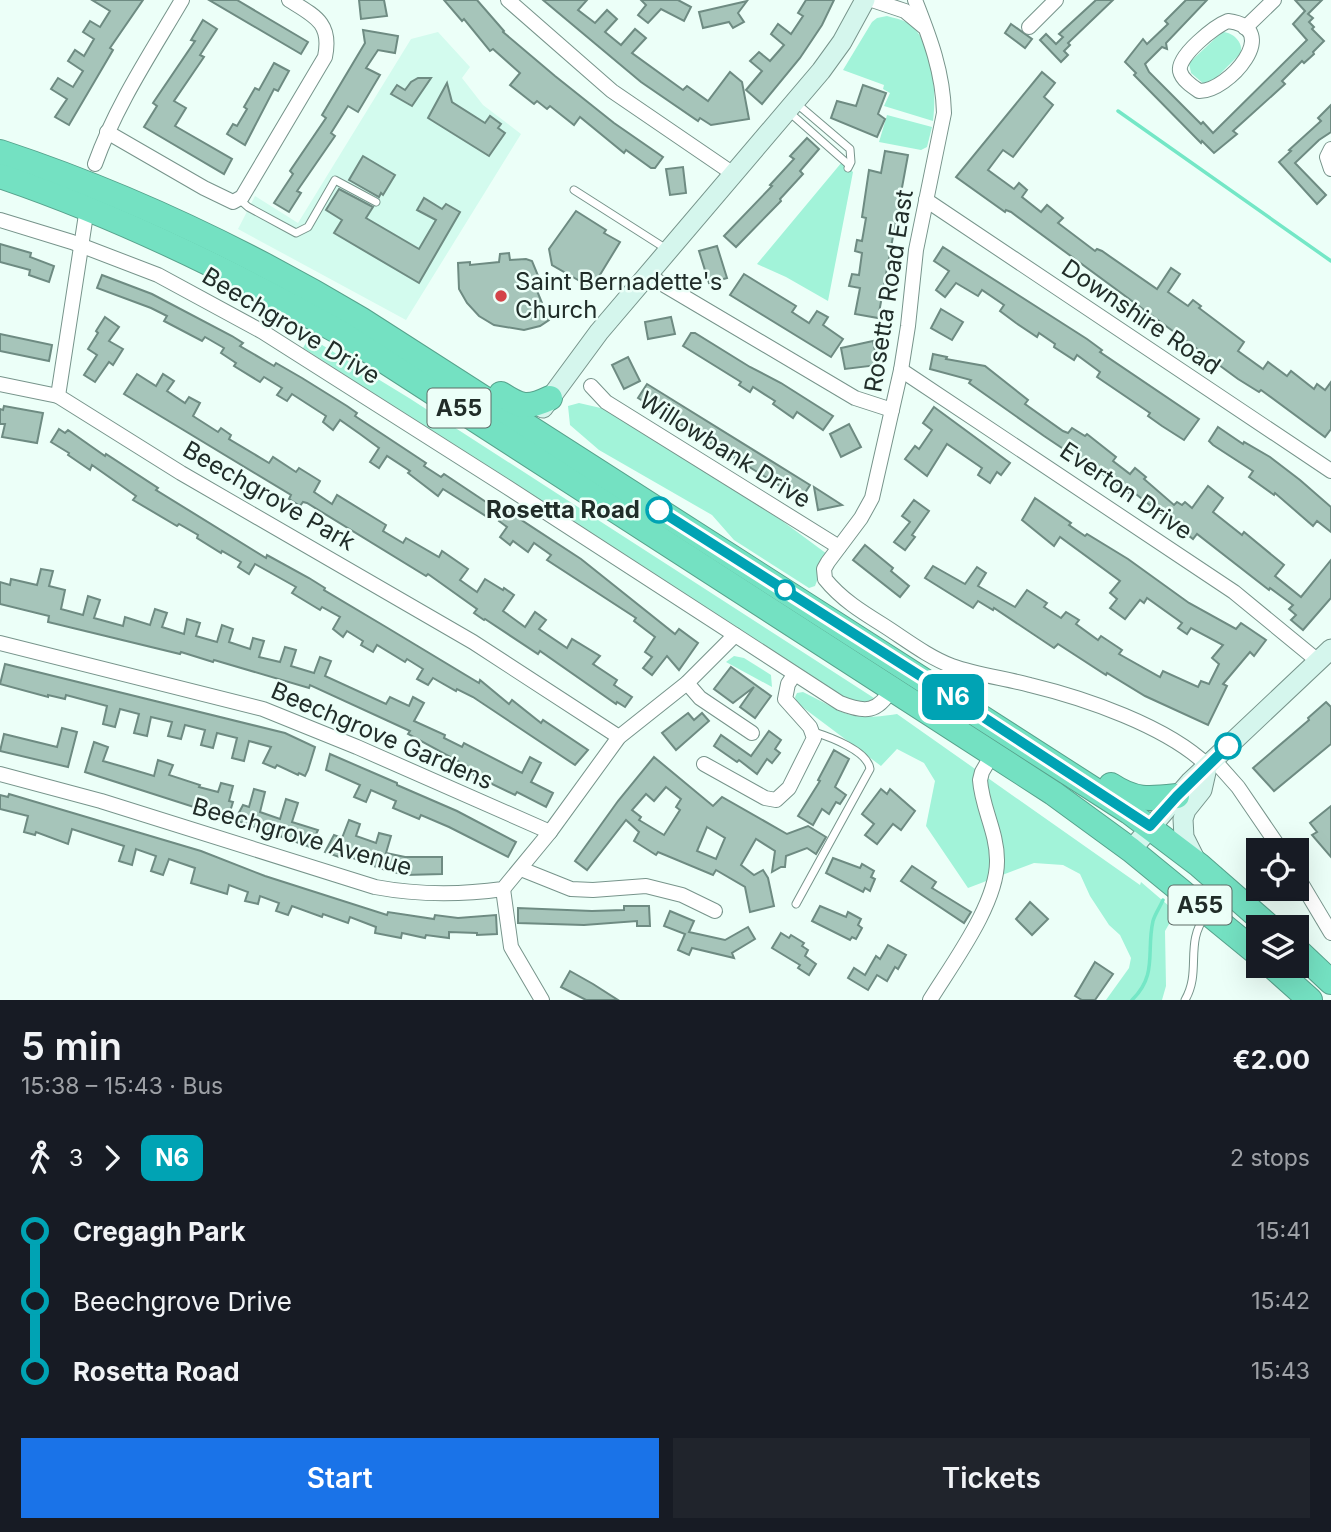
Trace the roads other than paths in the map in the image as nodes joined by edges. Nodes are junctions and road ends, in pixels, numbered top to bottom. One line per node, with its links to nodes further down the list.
1 (182, 0): 14 (street)
2 (289, 0): 22 (street)
3 (508, 0): 18 (street)
4 (865, 0): 13 (street)
5 (872, 0): 9 (street)
6 (915, 0): 12 (street, Rosetta Road East)
7 (1056, 0): 10 (street)
8 (1274, 0): 11 (street)
9 (894, 2): 12 (street)
10 (1029, 27)
11 (1245, 28): 11 (street)
12 (928, 33): 23 (street, Rosetta Road East)
13 (792, 107): 13 (lane); 18 (street)
14 (107, 132): 20 (street); 22 (street)
15 (1331, 149): 17 (street)
16 (0, 152): 20 (highway, A55)
17 (1331, 169)
18 (735, 175): 27 (street)
19 (0, 176): 20 (highway, A55)
20 (92, 186): 26 (street); 29 (highway, A55); 46 (highway, A55)
21 (574, 190): 27 (lane)
22 (240, 198): 24 (lane)
23 (926, 200): 30 (street, Rosetta Road East); 37 (street, Downshire Road)
24 (376, 202)
25 (0, 220): 26 (street, Beechgrove Drive)
26 (80, 246): 33 (street); 39 (street, Beechgrove Drive)
27 (669, 251): 28 (street)
28 (649, 276): 34 (street); 35 (street)
29 (362, 320): 34 (highway); 36 (highway, A55)
30 (901, 370): 35 (street, Rosetta Road East); 42 (street, Everton Drive)
31 (0, 384): 33 (street)
32 (591, 386): 38 (street, Willowbank Drive)
33 (58, 396): 50 (street, Beechgrove Park)
34 (550, 398): 36 (street)
35 (892, 410): 38 (street, Rosetta Road East)
36 (530, 427): 41 (highway, A55)
37 (1331, 471)
38 (839, 547): 52 (street, Rosetta Road East)
39 (735, 635): 43 (street, Beechgrove Drive); 45 (street)
40 (0, 643): 57 (street, Beechgrove Gardens)
41 (884, 653): 44 (highway, A55); 46 (highway)
42 (1324, 655): 52 (street)
43 (794, 675): 46 (street, Beechgrove Drive); 48 (street)
44 (922, 677): 46 (highway); 47 (highway, A55)
45 (687, 683): 49 (street); 50 (street)
46 (892, 688): 51 (highway, A55)
47 (970, 708): 55 (highway); 56 (highway, A55)
48 (813, 732): 53 (street); 64 (lane)
49 (751, 733)
50 (619, 737): 57 (street)
51 (993, 753): 59 (highway, A55); 77 (street)
52 (1211, 763): 55 (street); 58 (street); 60 (street)
53 (704, 764)
54 (0, 774): 62 (street, Beechgrove Avenue)
55 (1177, 796): 56 (street)
56 (1150, 826): 59 (street); 60 (highway, A55); 68 (highway)
57 (551, 832): 61 (street)
58 (1272, 838)
59 (1130, 850): 66 (highway, A55)
60 (1199, 865): 67 (highway, A55)
61 (522, 869): 62 (street); 65 (street)
62 (503, 889): 76 (street)
63 (1309, 896): 69 (street)
64 (796, 904)
65 (715, 911)
66 (1209, 912): 70 (highway, A55); 78 (lane)
67 (1256, 915)
68 (1246, 929)
69 (1331, 933)
70 (1246, 944)
71 (1309, 961): 74 (highway)
72 (1286, 978): 75 (highway)
73 (1289, 978): 75 (highway)
74 (1331, 982)
75 (1303, 993)
76 (542, 1000)
77 (930, 1000)
78 (1185, 1000)

